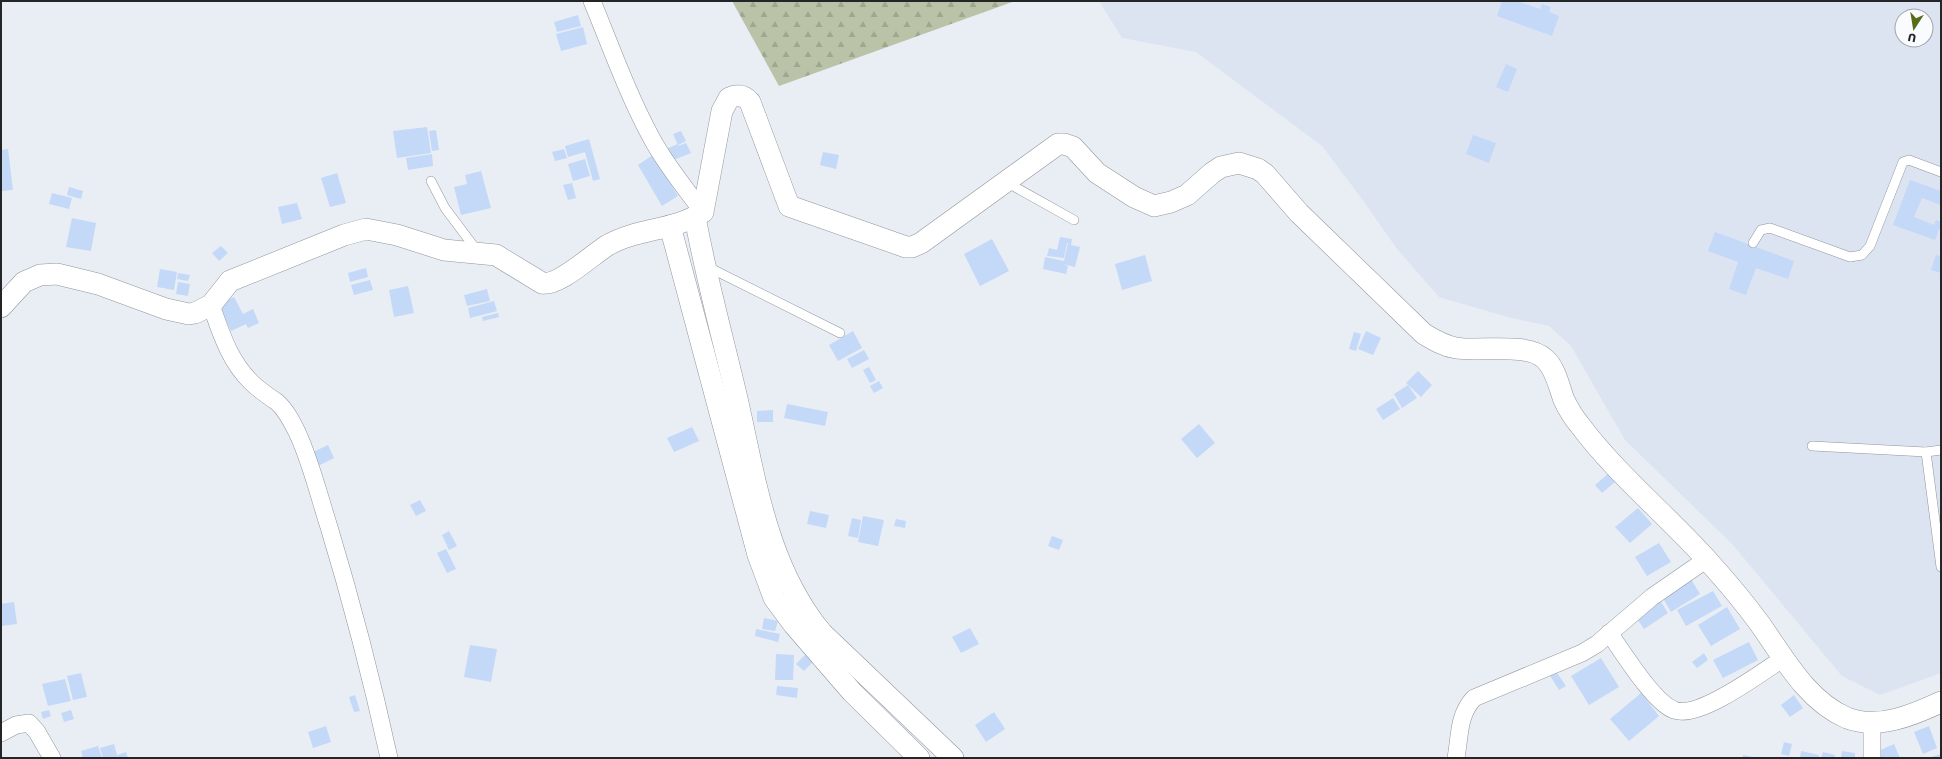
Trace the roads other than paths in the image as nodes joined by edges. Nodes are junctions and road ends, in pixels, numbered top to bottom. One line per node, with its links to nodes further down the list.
1 (592, 1): 5 (street)
2 (1941, 172): 8 (lane)
3 (431, 181): 9 (lane)
4 (1005, 181): 5 (street); 6 (lane); 17 (street)
5 (699, 215): 7 (street); 10 (street)
6 (1074, 220)
7 (670, 226): 9 (street); 26 (street)
8 (1753, 243)
9 (479, 254): 11 (street)
10 (705, 266): 13 (lane); 27 (street)
11 (211, 305): 12 (street); 25 (street)
12 (1, 307)
13 (840, 334)
14 (1812, 446): 16 (lane)
15 (1941, 450): 16 (lane)
16 (1926, 452): 18 (lane)
17 (1707, 559): 19 (street); 20 (street)
18 (1941, 567)
19 (1610, 633): 20 (street); 28 (street)
20 (1782, 659): 22 (street)
21 (1941, 702): 22 (street)
22 (1872, 724): 29 (street)
23 (1, 733): 24 (street)
24 (52, 758)
25 (389, 758)
26 (919, 758)
27 (953, 758)
28 (1456, 758)
29 (1872, 758)

